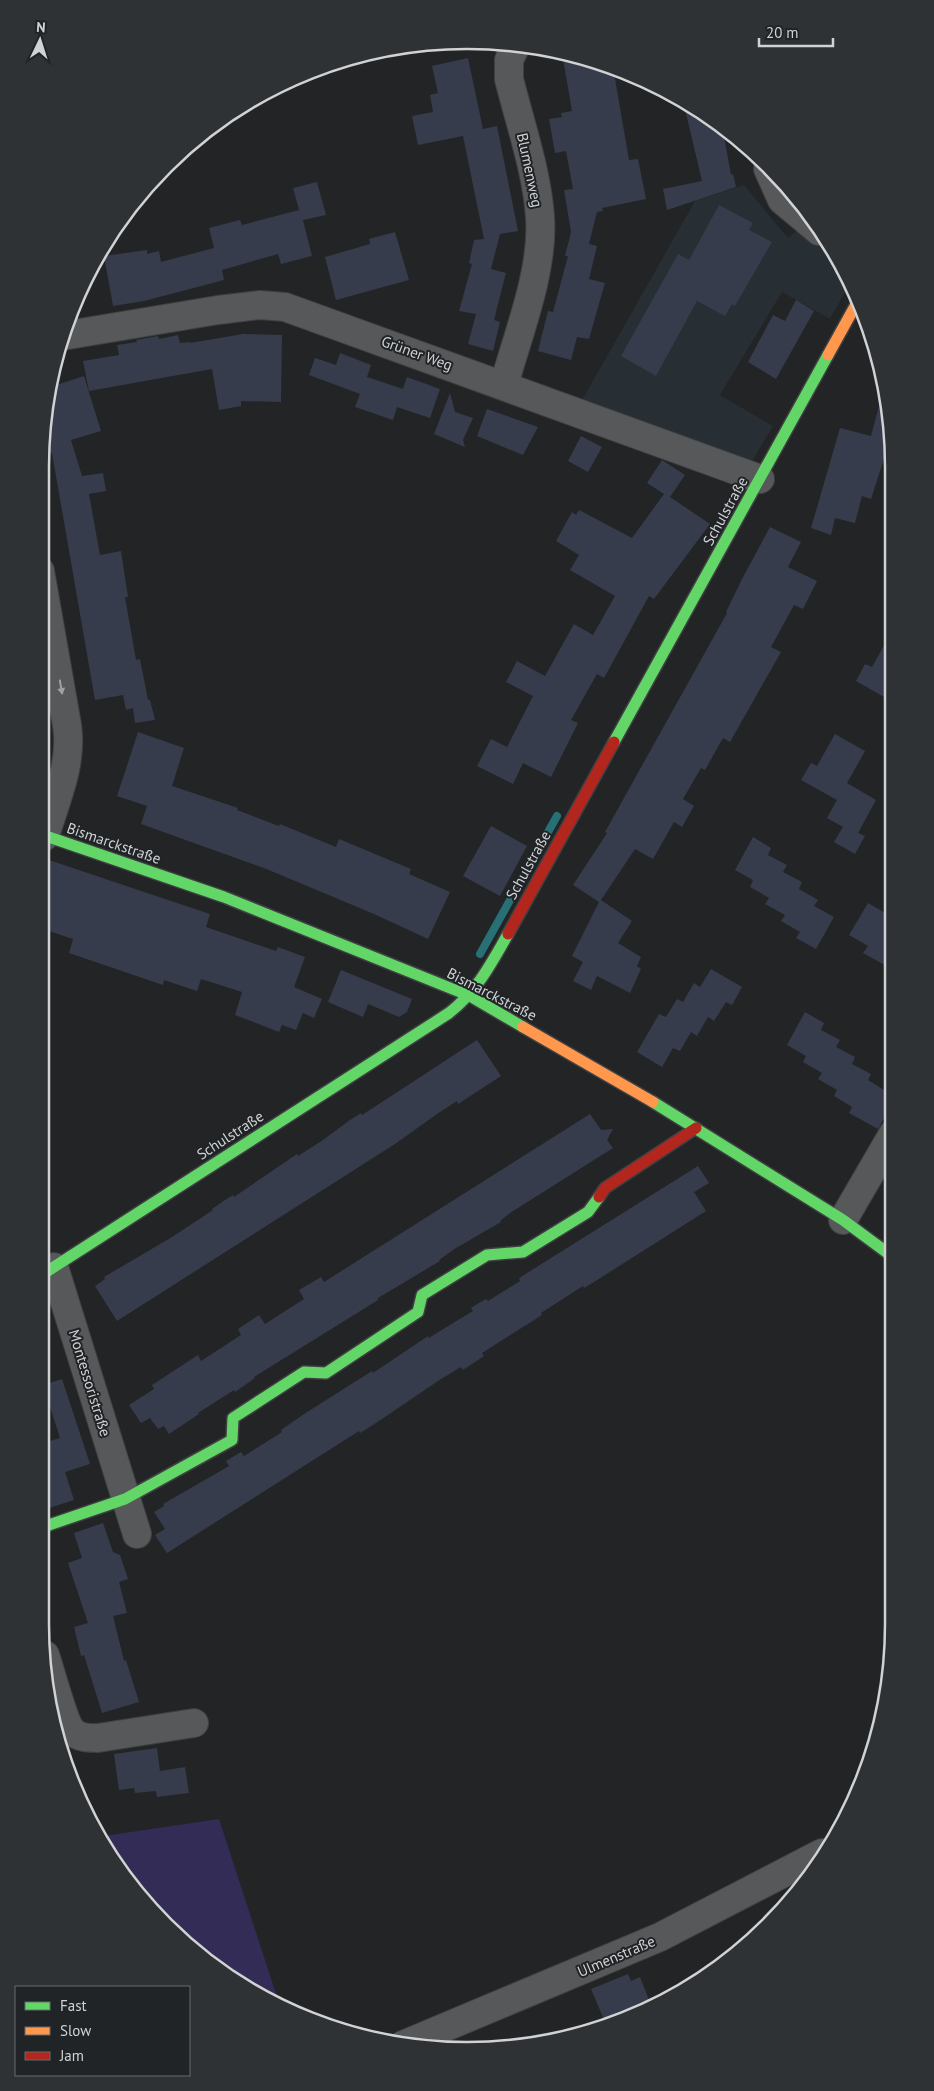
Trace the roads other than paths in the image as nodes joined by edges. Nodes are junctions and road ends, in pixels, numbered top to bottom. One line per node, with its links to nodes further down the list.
1 (513, 51): 6 (street, Blumenweg)
2 (775, 184): 3 (street)
3 (802, 216)
4 (854, 309): 7 (street, Schulstraße)
5 (71, 335): 6 (street, Grüner Weg)
6 (504, 385): 7 (street, Grüner Weg)
7 (760, 479): 11 (street, Schulstraße)
8 (49, 623): 9 (street, one-way to 9)
9 (49, 818)
10 (49, 837): 11 (street, Bismarckstraße)
11 (470, 996): 12 (street, Bismarckstraße); 16 (street, Schulstraße)
12 (696, 1128): 14 (street, Bismarckstraße); 18 (street)
13 (885, 1146): 14 (street)
14 (843, 1220): 15 (street, Bismarckstraße)
15 (885, 1251)
16 (49, 1270)
17 (49, 1277): 18 (street, Montessoristraße)
18 (125, 1499): 19 (street); 20 (street, Montessoristraße)
19 (49, 1525)
20 (137, 1534)
21 (52, 1676): 22 (street)
22 (194, 1723)
23 (814, 1857): 24 (street, Ulmenstraße)
24 (417, 2039)

